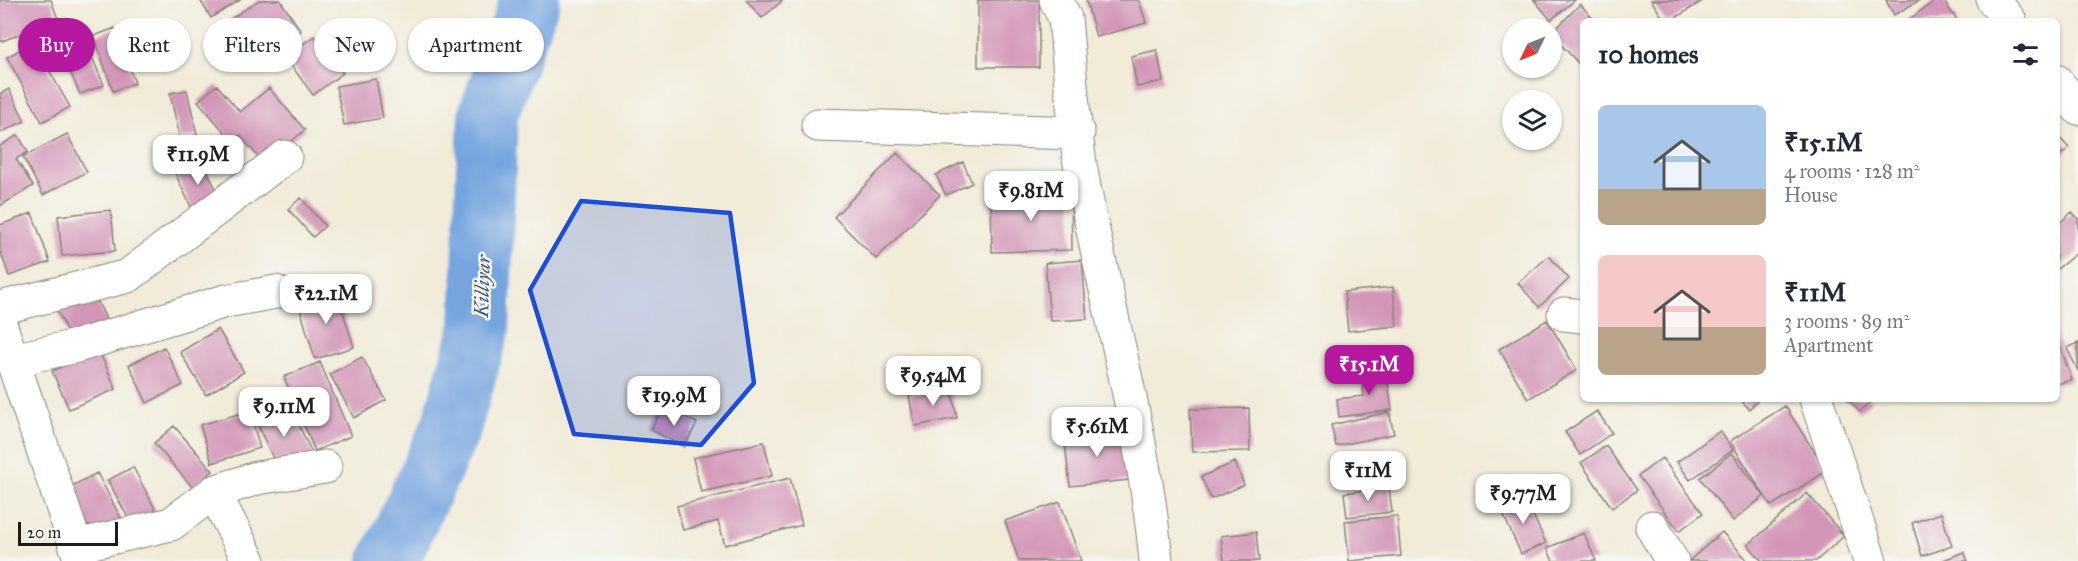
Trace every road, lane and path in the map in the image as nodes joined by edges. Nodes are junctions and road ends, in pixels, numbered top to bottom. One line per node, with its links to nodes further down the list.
1 (1056, 0): 7 (street)
2 (1993, 0): 3 (street)
3 (2008, 18)
4 (2060, 86): 5 (street)
5 (2078, 108)
6 (818, 125): 7 (street)
7 (1078, 133): 19 (street)
8 (285, 157): 10 (street)
9 (276, 292): 12 (street)
10 (0, 308)
11 (0, 324): 12 (street)
12 (12, 360): 17 (street)
13 (1817, 402): 21 (street)
14 (325, 467): 15 (street)
15 (214, 492): 17 (street); 18 (street)
16 (1652, 527): 20 (street)
17 (79, 554)
18 (249, 561)
19 (1156, 561)
20 (1672, 561)
21 (1870, 561)

